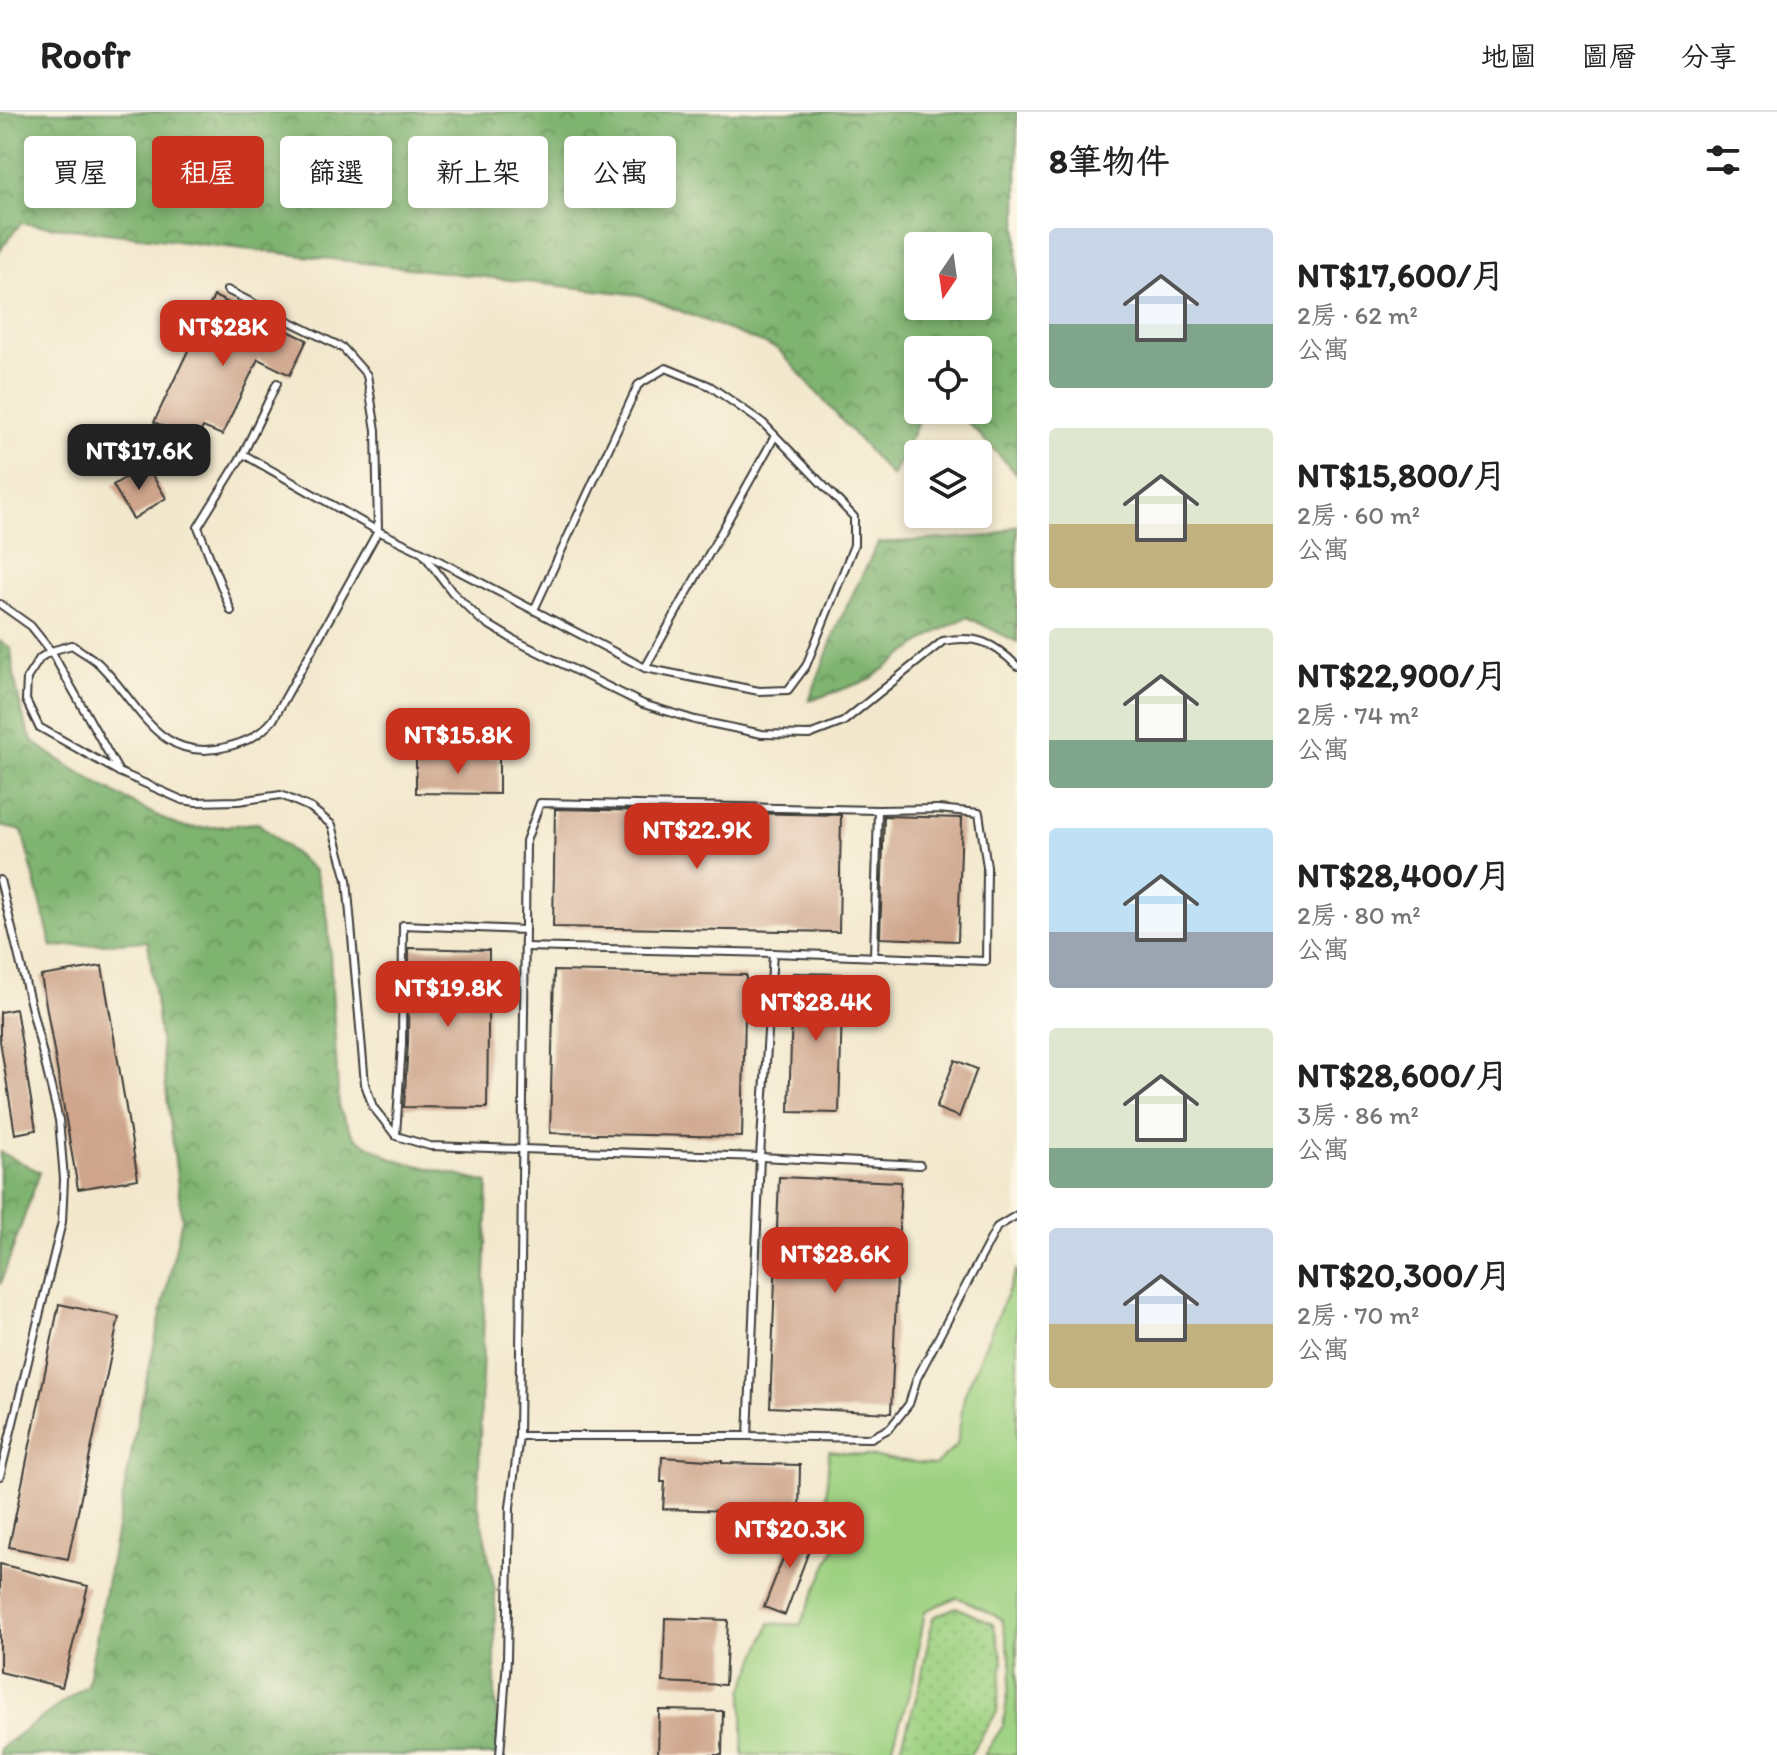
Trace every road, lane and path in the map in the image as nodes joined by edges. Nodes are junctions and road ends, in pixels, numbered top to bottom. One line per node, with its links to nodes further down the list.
1 (227, 290): 5 (lane)
2 (277, 383): 4 (lane)
3 (775, 436): 8 (lane); 12 (lane); 12 (lane)
4 (243, 454): 5 (lane); 9 (lane)
5 (378, 531): 6 (lane); 10 (lane)
6 (422, 552): 8 (lane); 11 (lane)
7 (0, 604): 10 (lane)
8 (534, 610): 12 (lane)
9 (231, 611)
10 (51, 651): 13 (lane); 13 (lane)
11 (1017, 666)
12 (645, 668)
13 (119, 772): 20 (lane)
14 (878, 810): 16 (lane); 19 (lane); 19 (lane)
15 (0, 880): 27 (lane)
16 (525, 930): 17 (lane); 20 (lane)
17 (525, 947): 18 (lane); 21 (lane)
18 (773, 953): 19 (lane); 22 (lane)
19 (874, 956)
20 (396, 1136): 21 (lane)
21 (522, 1149): 22 (lane); 25 (lane)
22 (760, 1157): 23 (lane); 26 (lane)
23 (920, 1165)
24 (1017, 1215): 26 (lane)
25 (519, 1436): 26 (lane); 28 (lane)
26 (748, 1436)
27 (0, 1476)
28 (500, 1755)

